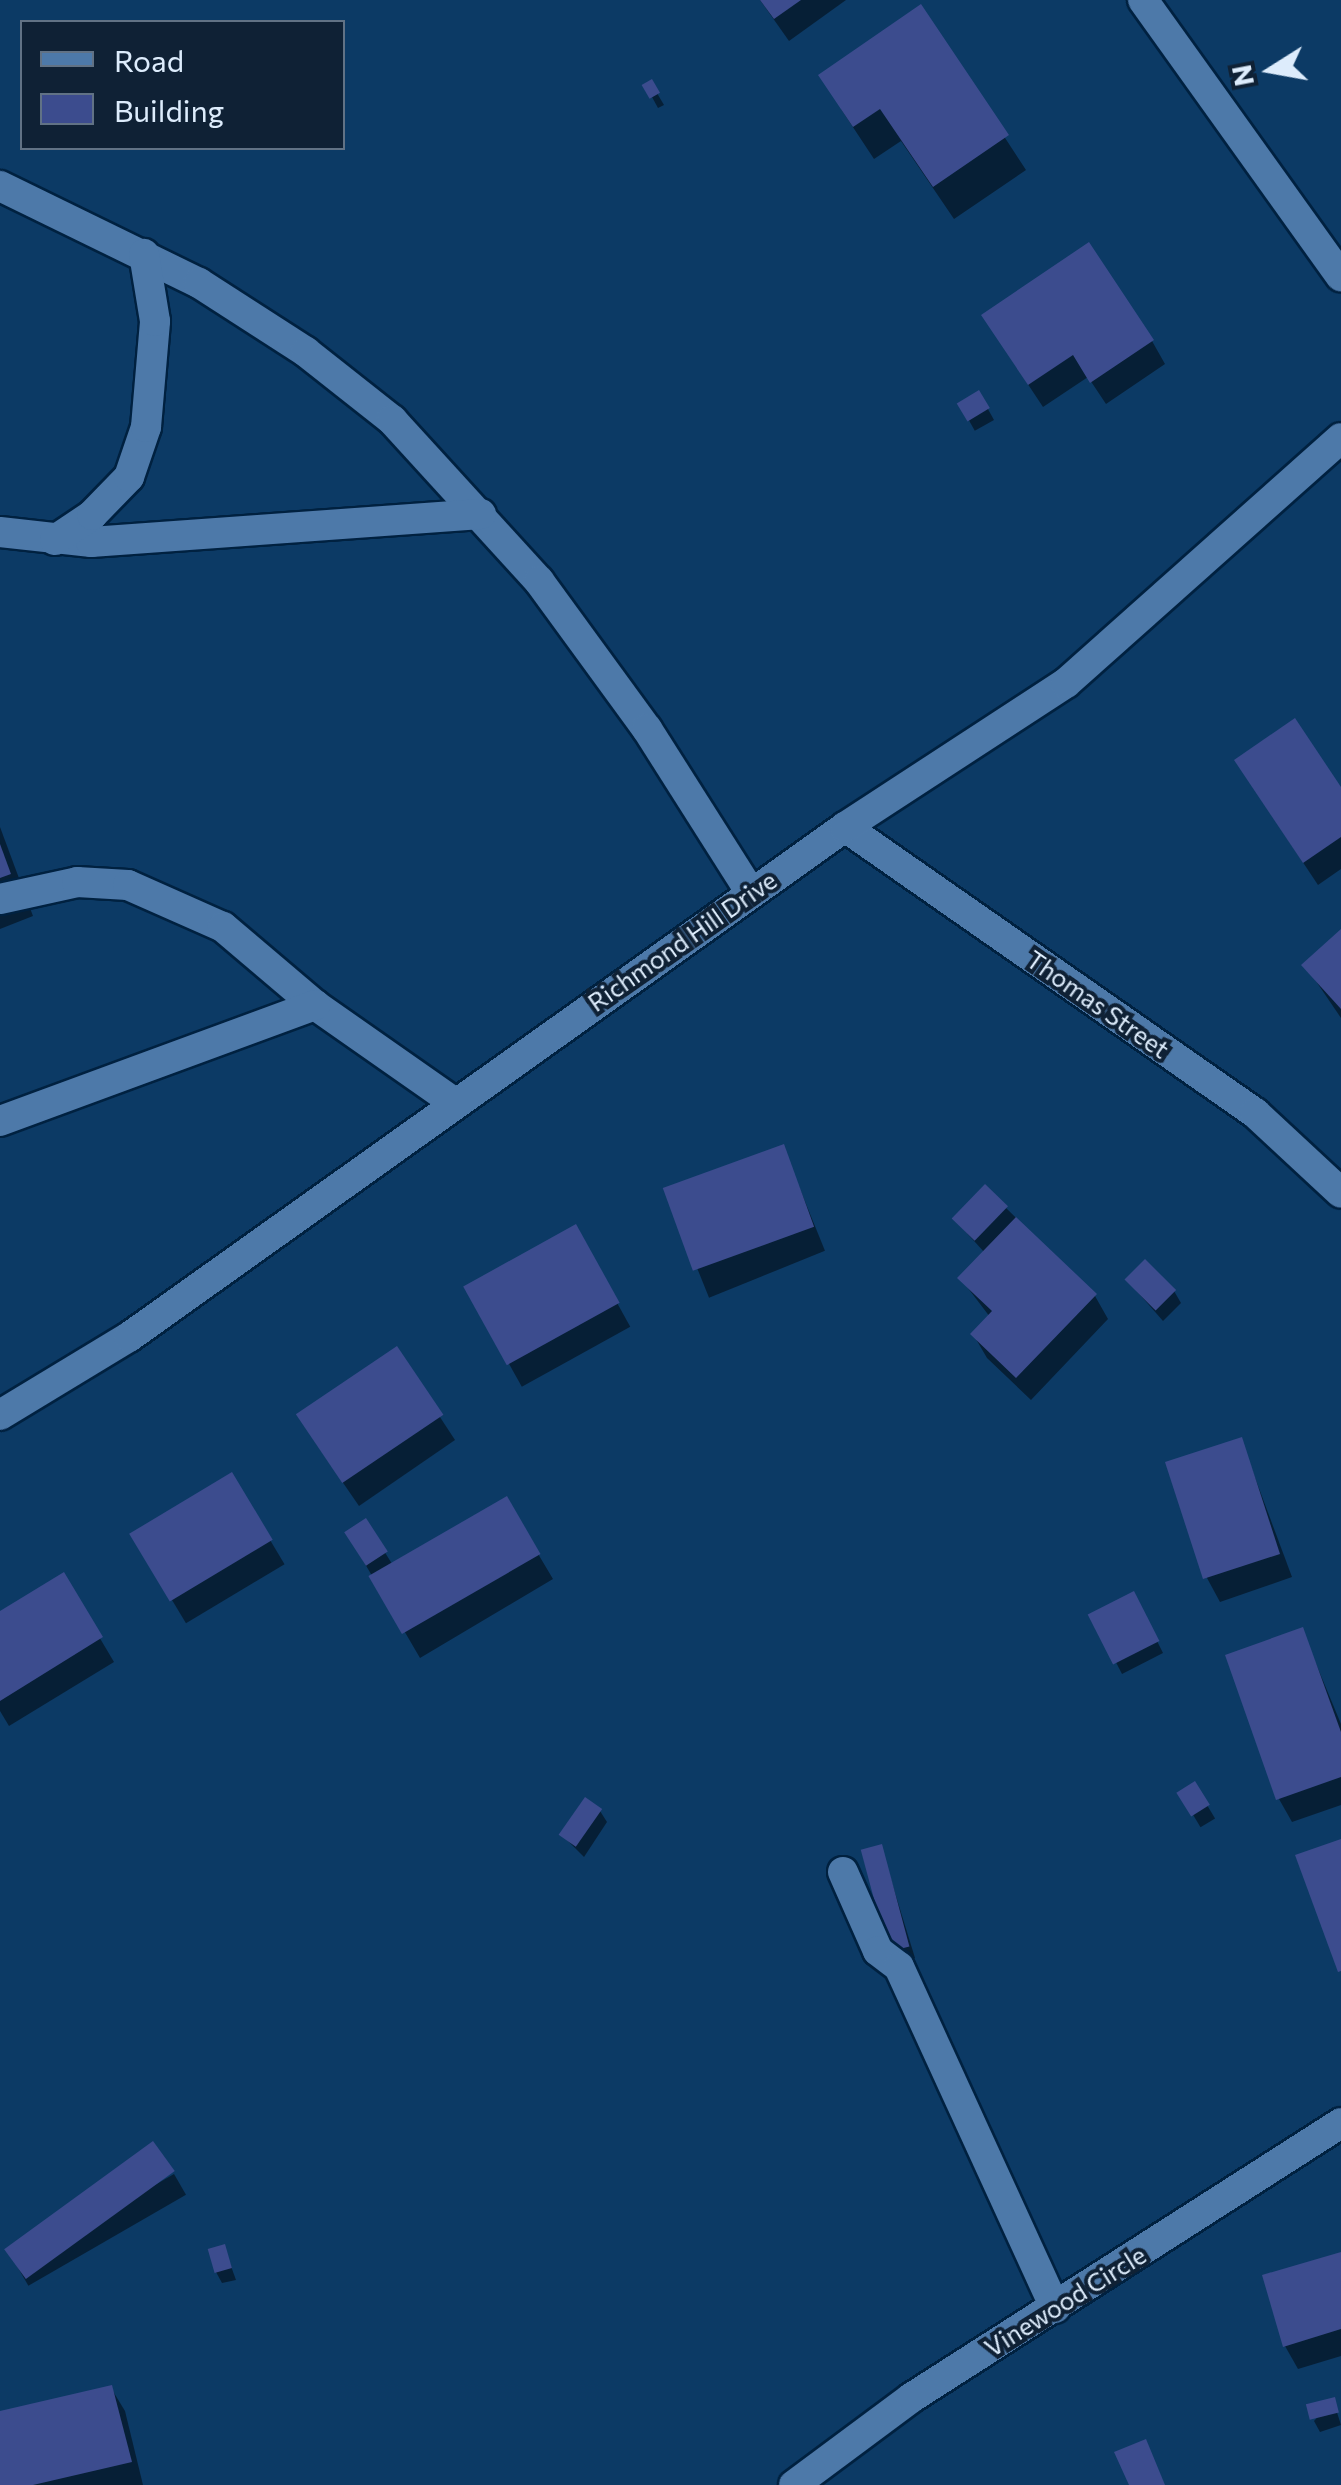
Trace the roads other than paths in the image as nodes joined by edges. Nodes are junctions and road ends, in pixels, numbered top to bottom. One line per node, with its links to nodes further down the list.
1 (1143, 0): 4 (street)
2 (0, 186): 3 (street)
3 (144, 254): 6 (street); 8 (street)
4 (1341, 277)
5 (1341, 438): 9 (street, Richmond Hill Drive)
6 (481, 514): 8 (street); 10 (street)
7 (0, 532): 8 (street)
8 (55, 540)
9 (845, 826): 10 (street, Richmond Hill Drive); 15 (street, Thomas Street)
10 (751, 893): 13 (street, Richmond Hill Drive)
11 (0, 898): 12 (street)
12 (315, 1005): 13 (street); 14 (street)
13 (452, 1100): 16 (street, Richmond Hill Drive)
14 (0, 1121)
15 (1341, 1193)
16 (0, 1415)
17 (843, 1872): 19 (street)
18 (1341, 2123): 19 (street, Vinewood Circle)
19 (1055, 2308): 20 (street, Vinewood Circle)
20 (794, 2485)

